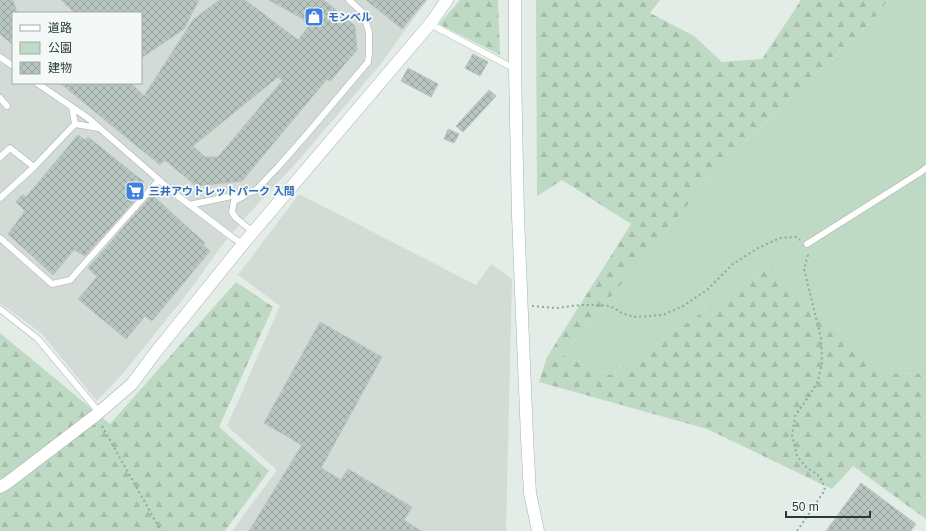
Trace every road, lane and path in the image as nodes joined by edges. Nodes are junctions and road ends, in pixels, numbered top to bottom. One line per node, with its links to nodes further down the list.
1 (349, 0): 18 (lane)
2 (447, 0): 4 (street)
3 (515, 0): 7 (street)
4 (430, 24): 7 (lane); 21 (street)
5 (0, 57): 6 (lane)
6 (12, 65)
7 (515, 69): 25 (street)
8 (38, 84): 11 (lane)
9 (0, 98): 10 (lane)
10 (7, 106)
11 (72, 107): 12 (lane); 13 (lane)
12 (75, 124): 13 (lane); 15 (lane)
13 (100, 128): 17 (lane)
14 (0, 157): 15 (lane)
15 (34, 167): 19 (lane)
16 (926, 168): 24 (lane)
17 (159, 180): 20 (lane); 22 (lane)
18 (255, 191): 20 (lane); 21 (lane)
19 (0, 198)
20 (189, 205): 23 (lane)
21 (253, 232): 23 (street)
22 (0, 238)
23 (243, 244): 27 (street)
24 (807, 244): 25 (path); 31 (path)
25 (521, 304): 30 (street)
26 (0, 309): 27 (lane)
27 (97, 414): 28 (street); 29 (path)
28 (0, 487)
29 (161, 531)
30 (538, 531)
31 (798, 531)

